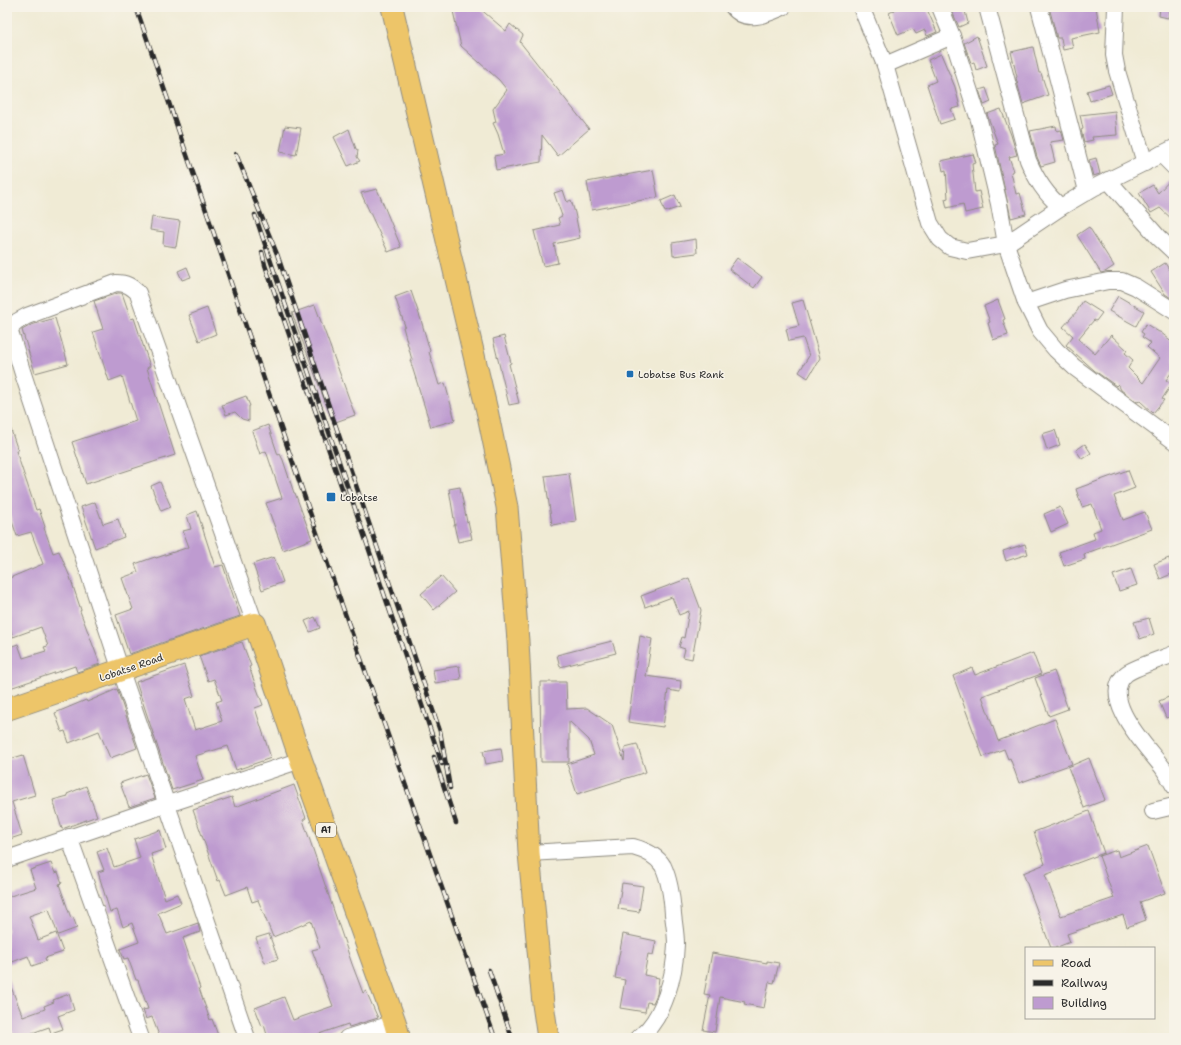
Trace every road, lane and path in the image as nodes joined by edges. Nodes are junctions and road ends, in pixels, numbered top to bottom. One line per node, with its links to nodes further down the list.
1 (392, 7): 33 (main road)
2 (733, 7): 3 (street)
3 (783, 7)
4 (861, 7): 10 (street)
5 (940, 7): 9 (street)
6 (987, 7): 16 (street)
7 (1039, 7): 15 (street)
8 (1116, 7): 12 (street)
9 (952, 36): 10 (street); 17 (street)
10 (885, 65): 17 (street)
11 (1168, 151): 12 (street); 13 (street)
12 (1145, 163): 14 (street)
13 (1174, 167)
14 (1108, 180): 15 (street); 18 (street)
15 (1087, 191): 16 (street)
16 (1061, 207): 17 (street)
17 (1006, 244): 19 (street)
18 (1174, 252)
19 (1026, 302): 20 (street); 22 (street)
20 (1174, 311)
21 (8, 329): 23 (street); 25 (street)
22 (1174, 441)
23 (255, 624): 25 (highway, Lobatse Road); 27 (highway, A1)
24 (1174, 654): 28 (street)
25 (121, 671): 26 (highway, Lobatse Road); 29 (street)
26 (7, 709)
27 (301, 760): 29 (street); 35 (highway, A1)
28 (1174, 786)
29 (168, 804): 32 (street); 37 (street)
30 (1174, 806): 31 (street)
31 (1153, 811)
32 (69, 837): 34 (street); 36 (street)
33 (529, 853): 39 (main road); 40 (street)
34 (7, 859)
35 (398, 1034): 38 (street)
36 (141, 1038)
37 (247, 1038)
38 (347, 1038)
39 (548, 1038)
40 (638, 1038)

